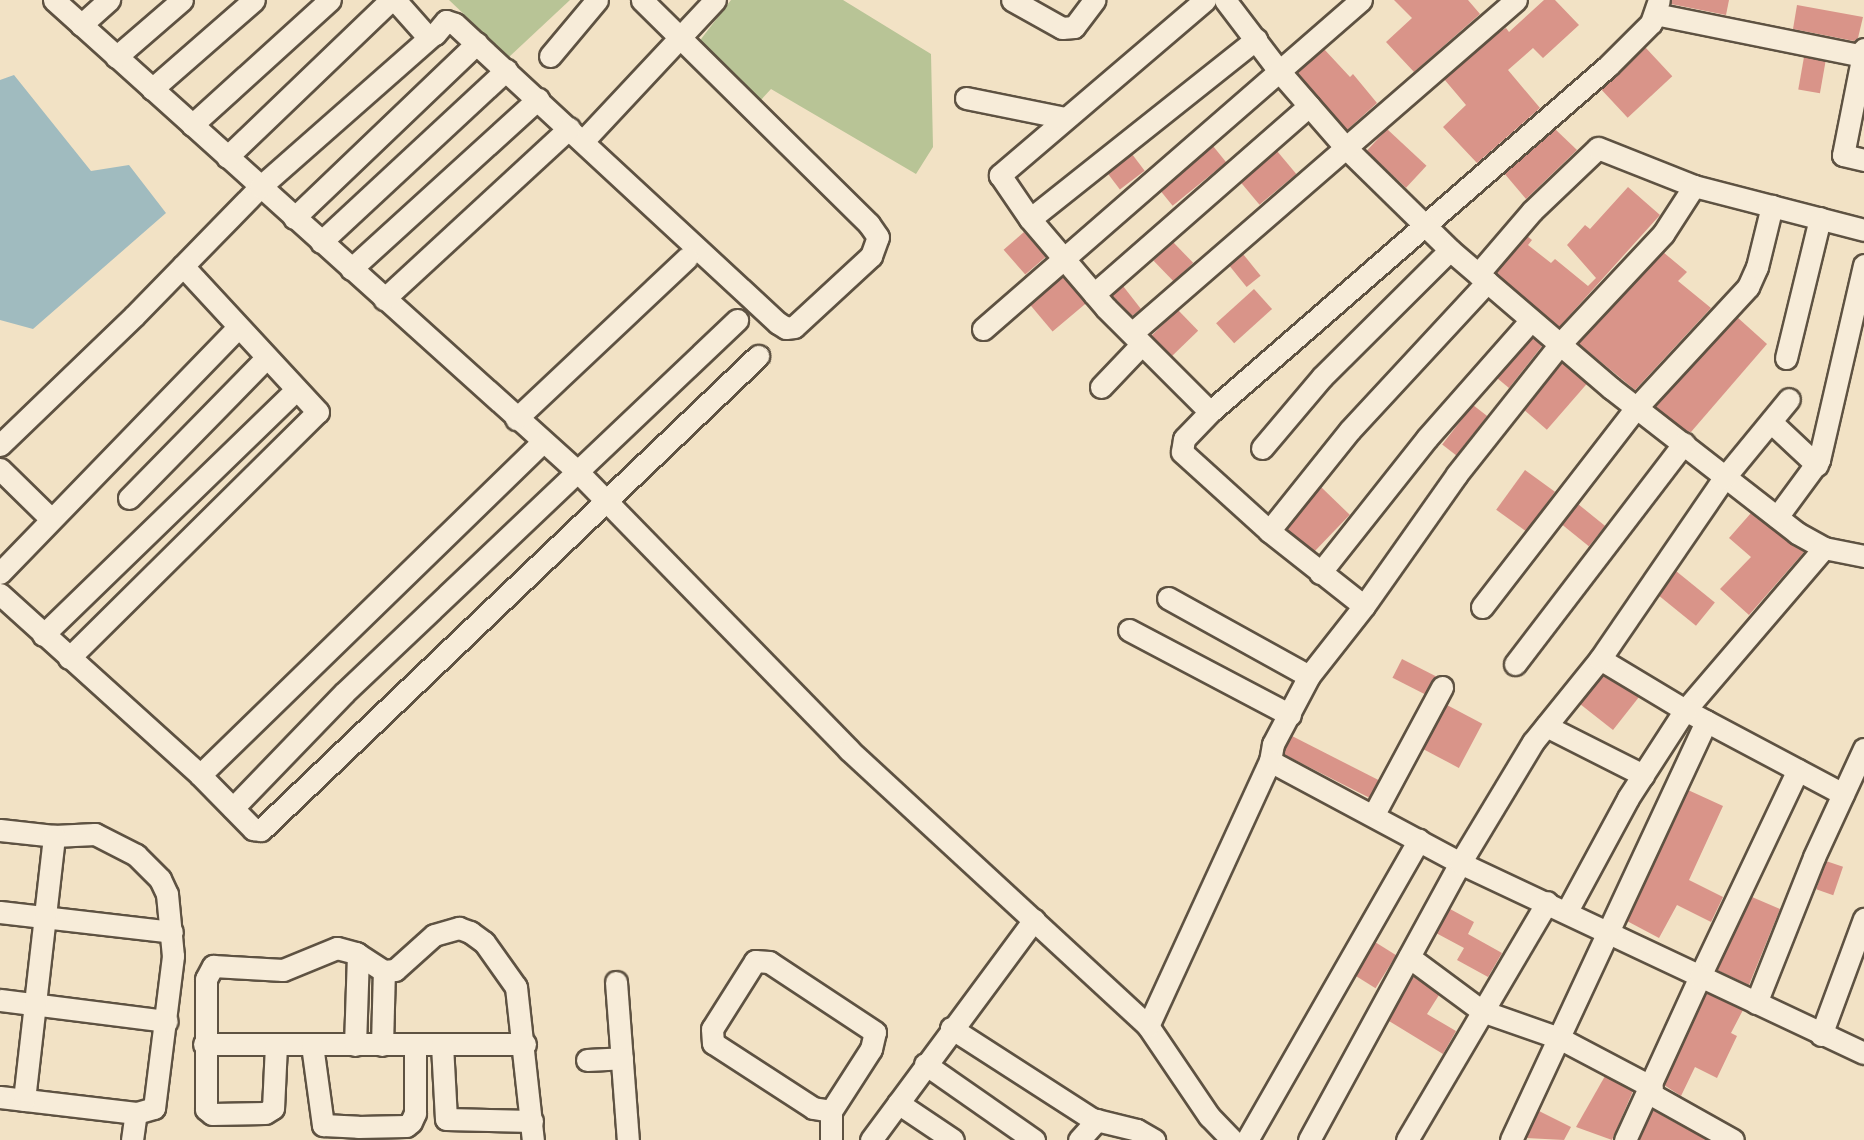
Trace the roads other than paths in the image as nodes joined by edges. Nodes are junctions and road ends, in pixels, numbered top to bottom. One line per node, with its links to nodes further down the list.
1 (54, 0): 17 (street)
2 (109, 0): 17 (street)
3 (182, 0): 24 (street)
4 (254, 0): 27 (street)
5 (330, 0): 32 (street)
6 (393, 0): 18 (street); 35 (street)
7 (597, 0): 23 (street)
8 (642, 0): 19 (street)
9 (715, 0): 19 (street)
10 (1012, 0): 11 (street)
11 (1094, 0)
12 (1205, 0): 31 (street)
13 (1225, 0): 20 (street)
14 (1361, 0): 26 (street)
15 (1516, 0): 34 (street)
16 (1657, 7): 22 (street); 43 (street)
17 (81, 25): 24 (street)
18 (431, 36): 21 (street); 38 (street)
19 (682, 38): 33 (street); 33 (street)
20 (1256, 39): 26 (street); 42 (street)
21 (477, 43): 25 (street); 40 (street)
22 (1864, 54): 36 (street)
23 (550, 56)
24 (116, 57): 27 (street)
25 (506, 70): 29 (street); 45 (street)
26 (1279, 71): 30 (street); 47 (street)
27 (152, 89): 32 (street)
28 (966, 98): 31 (street)
29 (538, 99): 33 (street); 51 (street)
30 (1309, 106): 34 (street); 53 (street)
31 (1065, 118): 42 (street)
32 (192, 125): 35 (street)
33 (576, 134): 54 (street)
34 (1345, 147): 43 (street); 59 (street)
35 (227, 157): 38 (street)
36 (1864, 160)
37 (1694, 186): 39 (street); 52 (street); 60 (street)
38 (260, 187): 40 (street); 50 (street)
39 (1773, 206): 41 (street); 67 (street)
40 (294, 218): 45 (street)
41 (1820, 218): 44 (street); 63 (street)
42 (1030, 219): 47 (street)
43 (1428, 224): 46 (street); 68 (street)
44 (1864, 230)
45 (321, 242): 51 (street)
46 (1450, 250): 52 (street); 74 (street)
47 (1063, 257): 53 (street); 58 (street)
48 (687, 258): 69 (street)
49 (1864, 265): 75 (street)
50 (183, 267): 57 (street); 73 (street)
51 (351, 269): 54 (street)
52 (1483, 278): 56 (street); 83 (street)
53 (1094, 294): 59 (street)
54 (384, 299): 69 (street)
55 (737, 320): 77 (street)
56 (1532, 320): 60 (street); 87 (street)
57 (238, 327): 62 (street); 81 (street)
58 (983, 329)
59 (1137, 339): 64 (street); 68 (street)
60 (1560, 344): 67 (street); 90 (street)
61 (758, 356): 80 (street)
62 (267, 357): 65 (street); 79 (street)
63 (1786, 358)
64 (1101, 387)
65 (296, 390): 93 (street); 94 (street)
66 (1789, 399): 70 (street)
67 (1636, 408): 72 (street); 91 (street)
68 (1210, 411): 83 (street)
69 (516, 418): 71 (street)
70 (1771, 422): 75 (street); 78 (street)
71 (543, 442): 77 (street); 106 (street)
72 (1684, 443): 78 (street); 96 (street)
73 (0, 445)
74 (1262, 448)
75 (1817, 465): 82 (street)
76 (0, 469): 81 (street)
77 (578, 472): 80 (street); 109 (street)
78 (1724, 478): 82 (street); 95 (street)
79 (129, 498)
80 (606, 500): 109 (street); 120 (street)
81 (50, 518): 86 (street)
82 (1777, 518): 84 (street)
83 (1269, 531): 87 (street)
84 (1824, 548): 85 (street); 99 (street)
85 (1864, 556)
86 (0, 573)
87 (1320, 573): 90 (street)
88 (0, 594): 93 (street)
89 (1168, 598): 97 (street)
90 (1364, 606): 97 (street)
91 (1482, 607)
92 (1129, 630): 100 (street)
93 (43, 634): 94 (street)
94 (69, 658): 106 (street)
95 (1600, 659): 99 (street); 102 (street)
96 (1515, 664)
97 (1309, 676): 100 (street)
98 (1442, 687): 110 (street)
99 (1685, 711): 101 (street); 107 (street)
100 (1290, 716): 104 (street)
101 (1706, 721): 105 (street); 122 (street)
102 (1546, 726): 107 (street); 114 (street)
103 (1864, 749): 108 (street)
104 (1270, 761): 110 (street); 133 (street)
105 (1798, 770): 108 (street); 126 (street)
106 (200, 775): 109 (street)
107 (1643, 775): 116 (street)
108 (1843, 794): 129 (street)
109 (232, 808)
110 (1374, 814): 113 (street)
111 (0, 830): 112 (street)
112 (54, 836): 118 (street); 121 (street)
113 (1419, 840): 114 (street); 166 (street)
114 (1460, 863): 115 (street); 124 (street)
115 (1547, 902): 116 (street); 131 (street)
116 (1567, 911): 122 (street)
117 (0, 912): 118 (street)
118 (44, 917): 121 (street); 130 (street)
119 (1864, 919): 135 (street)
120 (1034, 920): 133 (street); 134 (street)
121 (172, 932): 132 (street)
122 (1609, 932): 126 (street); 136 (street)
123 (358, 954): 125 (street); 137 (street); 141 (street)
124 (1409, 957): 131 (street); 167 (street)
125 (384, 971): 138 (street); 142 (street)
126 (1700, 976): 129 (street); 149 (street)
127 (616, 982): 146 (street)
128 (0, 1000): 130 (street)
129 (1756, 1003): 135 (street)
130 (33, 1004): 132 (street); 151 (street)
131 (1482, 1011): 136 (street); 168 (street)
132 (167, 1021): 154 (street)
133 (1148, 1026): 165 (street)
134 (951, 1028): 148 (street); 155 (street)
135 (1821, 1035): 145 (street)
136 (1559, 1038): 149 (street); 169 (street)
137 (204, 1044): 139 (street); 139 (street)
138 (525, 1044): 144 (street); 156 (street)
139 (276, 1045): 140 (street)
140 (312, 1045): 141 (street); 143 (street)
141 (355, 1045): 142 (street)
142 (382, 1045): 143 (street)
143 (415, 1045): 144 (street)
144 (442, 1045): 156 (street)
145 (1864, 1053)
146 (622, 1058): 147 (street); 158 (street)
147 (587, 1060)
148 (925, 1064): 152 (street); 162 (street)
149 (1650, 1090): 170 (street); 171 (street)
150 (0, 1097): 151 (street)
151 (24, 1100): 154 (street)
152 (897, 1103): 160 (street); 161 (street)
153 (831, 1111): 153 (street); 159 (street)
154 (136, 1113): 157 (street)
155 (1096, 1120): 163 (street); 164 (street)
156 (533, 1131)
157 (132, 1140)
158 (628, 1140)
159 (831, 1140)
160 (871, 1140)
161 (953, 1140)
162 (1034, 1140)
163 (1079, 1140)
164 (1154, 1140)
165 (1232, 1140)
166 (1247, 1140)
167 (1309, 1140)
168 (1407, 1140)
169 (1511, 1140)
170 (1625, 1140)
171 (1733, 1140)

